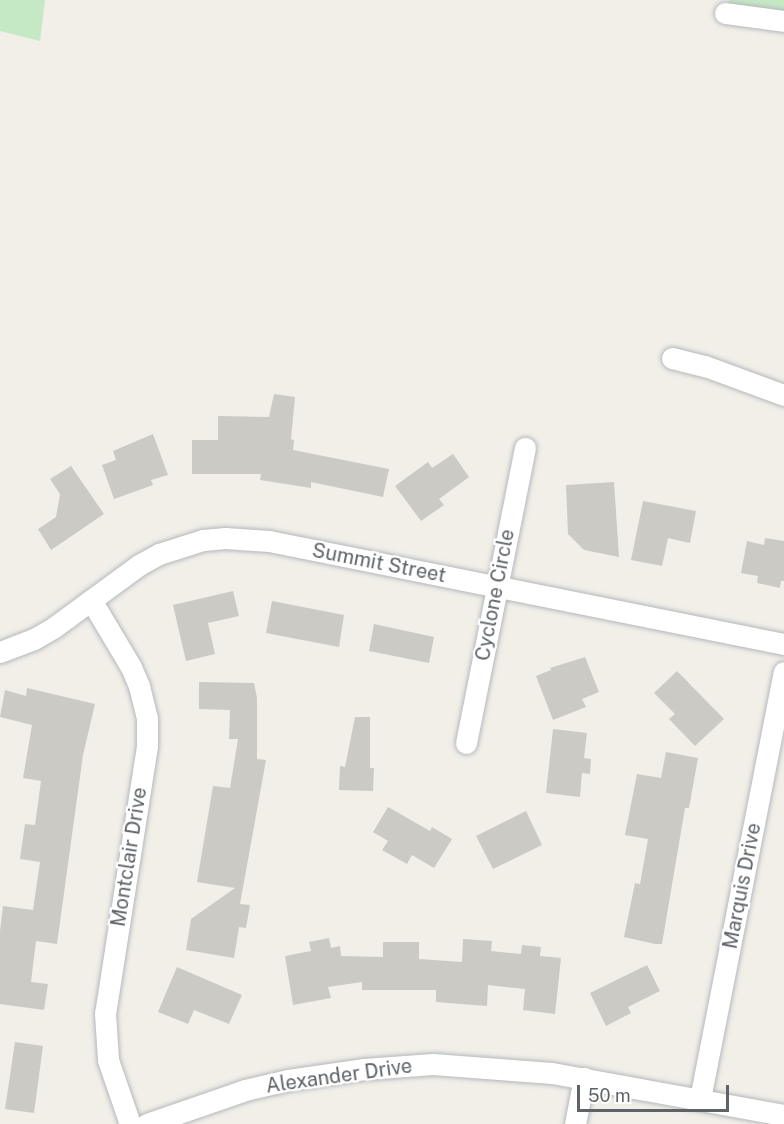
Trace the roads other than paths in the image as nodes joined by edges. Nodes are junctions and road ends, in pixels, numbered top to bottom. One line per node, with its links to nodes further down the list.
1 (725, 13): 2 (street)
2 (784, 21)
3 (672, 358): 4 (street)
4 (784, 394)
5 (525, 447): 6 (street, Cyclone Circle)
6 (497, 587): 7 (street, Summit Street); 8 (street, Summit Street); 11 (street, Cyclone Circle)
7 (91, 600): 9 (street, Summit Street); 15 (street, Montclair Drive)
8 (784, 644)
9 (0, 652)
10 (784, 672): 13 (street, Marquis Drive)
11 (466, 743)
12 (584, 1078): 13 (street, Alexander Drive); 16 (street, Alexander Drive); 17 (street)
13 (700, 1099): 14 (street, Alexander Drive)
14 (784, 1115)
15 (130, 1124)
16 (147, 1124)
17 (575, 1124)

